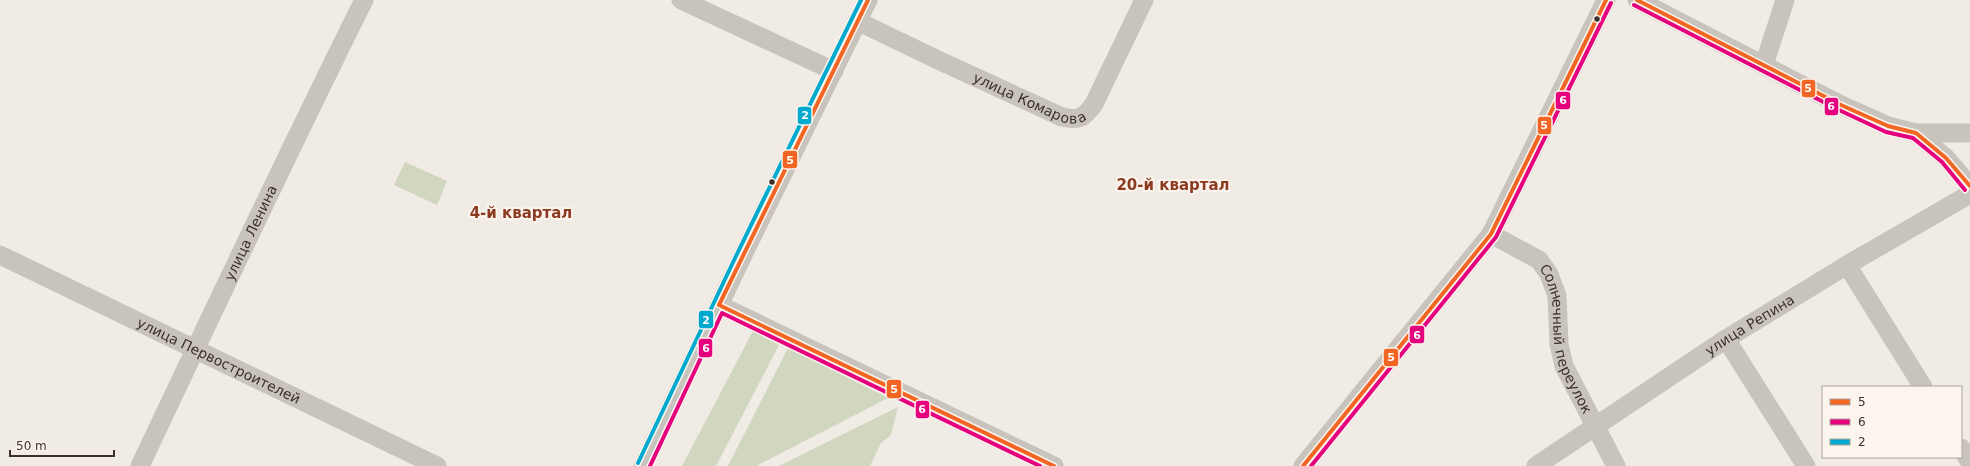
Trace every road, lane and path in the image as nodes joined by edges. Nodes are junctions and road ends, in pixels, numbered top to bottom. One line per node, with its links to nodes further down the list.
1 (364, 0): 20 (street, улица Ленина)
2 (682, 0): 10 (street)
3 (868, 0): 8 (street)
4 (1144, 0): 8 (street, улица Комарова)
5 (1606, 0): 15 (street)
6 (1637, 0): 9 (street)
7 (1785, 0): 9 (street)
8 (857, 21): 10 (street)
9 (1764, 65): 11 (street)
10 (834, 71): 18 (street)
11 (1916, 133): 12 (street); 13 (street)
12 (1970, 133)
13 (1970, 186)
14 (1970, 194): 17 (street, улица Репина)
15 (1492, 234): 22 (street, Солнечный переулок); 29 (street)
16 (0, 255): 20 (street, улица Первостроителей)
17 (1847, 265): 19 (street, улица Репина); 21 (street)
18 (719, 305): 27 (street); 28 (street)
19 (1726, 339): 22 (street, улица Репина); 32 (street)
20 (195, 349): 25 (street, улица Ленина); 26 (street, улица Первостроителей)
21 (1922, 386)
22 (1597, 426): 30 (street, улица Репина); 31 (street, Солнечный переулок)
23 (1962, 450): 24 (street)
24 (1970, 462)
25 (140, 466)
26 (437, 466)
27 (643, 466)
28 (1054, 466)
29 (1303, 466)
30 (1536, 466)
31 (1616, 466)
32 (1806, 466)

